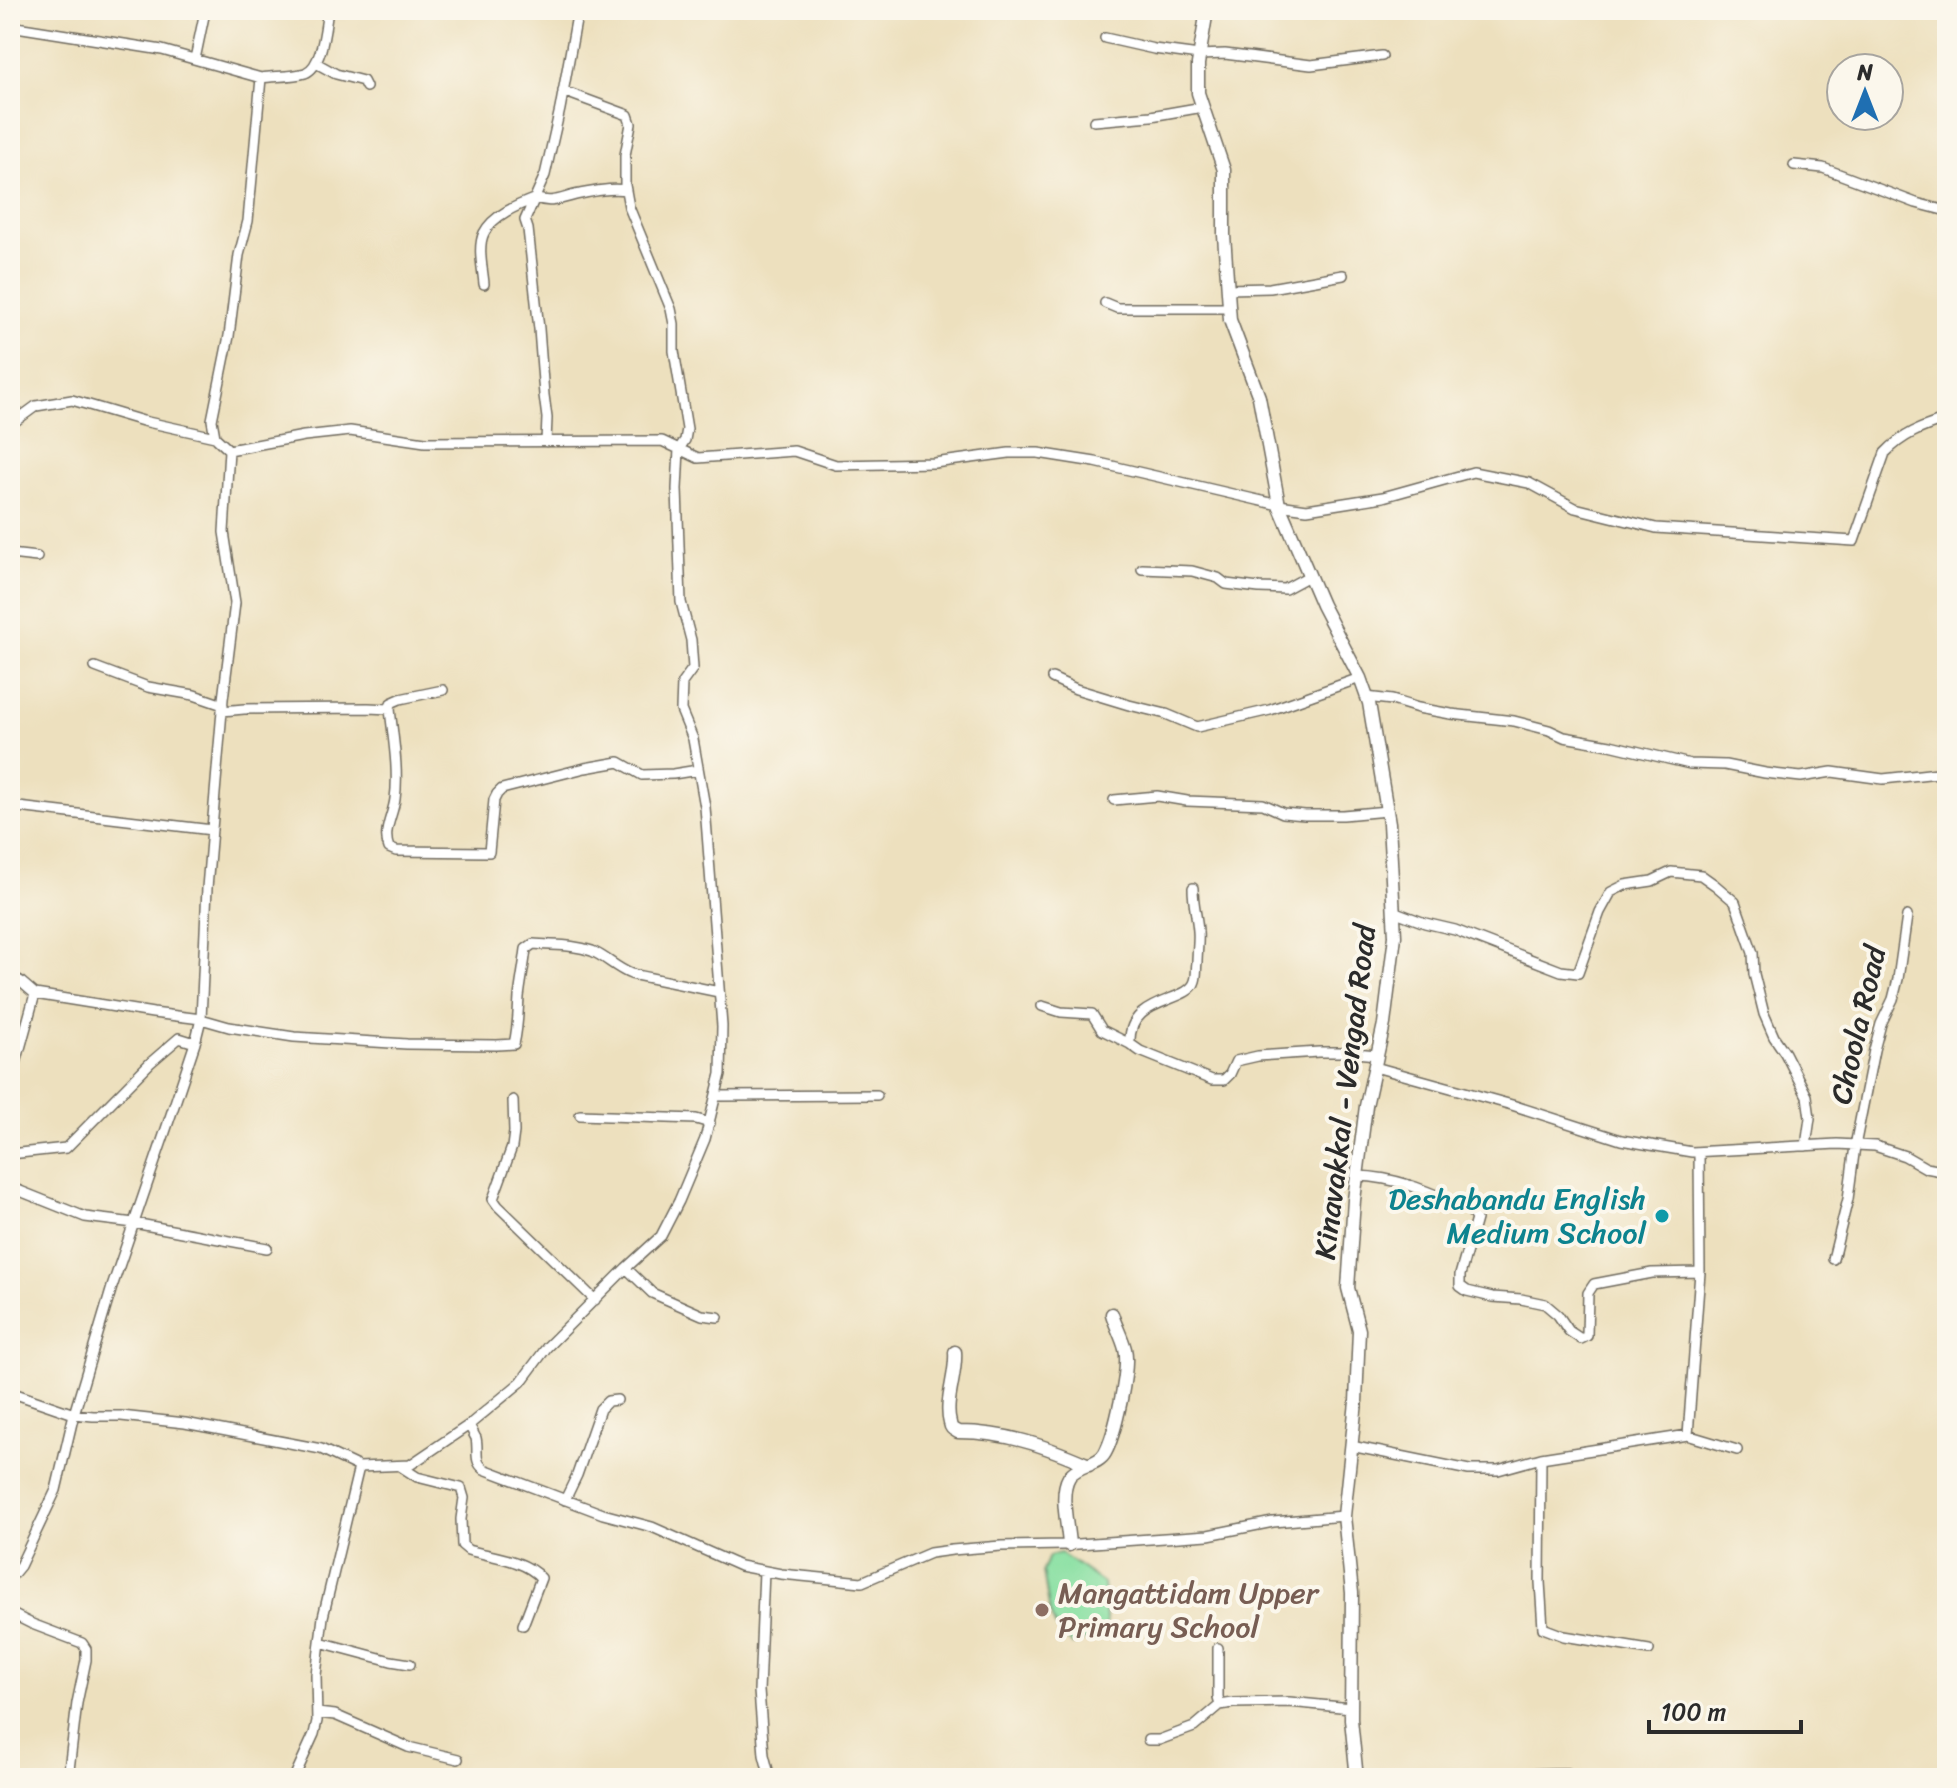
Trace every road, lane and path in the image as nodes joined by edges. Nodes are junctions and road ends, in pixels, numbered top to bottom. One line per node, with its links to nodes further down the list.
1 (328, 10): 10 (street)
2 (578, 10): 13 (street)
3 (1207, 10): 7 (main road, Kinavakkal - Vengad Road)
4 (204, 16): 9 (street)
5 (10, 26): 9 (street)
6 (1105, 38): 7 (street)
7 (1199, 55): 8 (street); 14 (main road, Kinavakkal - Vengad Road)
8 (1382, 56)
9 (195, 59): 11 (street)
10 (316, 63): 11 (street); 12 (street)
11 (261, 78): 27 (street)
12 (366, 87)
13 (563, 91): 17 (street); 18 (street)
14 (1203, 107): 15 (street); 22 (main road, Kinavakkal - Vengad Road)
15 (1094, 121)
16 (1794, 165): 19 (street)
17 (626, 190): 18 (street); 29 (street)
18 (536, 198): 21 (street); 28 (street)
19 (1947, 211)
20 (1343, 275): 22 (street)
21 (484, 284)
22 (1228, 289): 24 (main road, Kinavakkal - Vengad Road)
23 (1105, 303): 24 (street)
24 (1229, 308): 31 (main road, Kinavakkal - Vengad Road)
25 (1947, 419): 31 (street)
26 (10, 425): 27 (street)
27 (215, 437): 30 (street)
28 (546, 442): 29 (street); 30 (street)
29 (679, 449): 31 (street); 43 (street)
30 (229, 450): 41 (street)
31 (1279, 505): 35 (main road, Kinavakkal - Vengad Road)
32 (10, 554): 33 (street)
33 (37, 557)
34 (1142, 569): 35 (street)
35 (1309, 576): 38 (main road, Kinavakkal - Vengad Road)
36 (95, 667): 41 (street)
37 (1052, 678): 38 (street)
38 (1360, 678): 40 (main road, Kinavakkal - Vengad Road)
39 (443, 690): 42 (street)
40 (1366, 697): 44 (street); 47 (main road, Kinavakkal - Vengad Road)
41 (222, 708): 42 (street); 48 (street)
42 (390, 709): 43 (street)
43 (698, 770): 53 (street)
44 (1947, 772)
45 (1114, 800): 47 (street)
46 (10, 806): 48 (street)
47 (1387, 811): 50 (main road, Kinavakkal - Vengad Road)
48 (212, 830): 56 (street)
49 (1193, 888): 58 (street)
50 (1393, 911): 59 (main road, Kinavakkal - Vengad Road); 66 (street)
51 (1907, 916): 67 (street, Choola Road)
52 (10, 975): 54 (street)
53 (719, 992): 56 (street); 62 (street)
54 (35, 994): 56 (street); 60 (street)
55 (1042, 1006): 58 (street)
56 (201, 1019): 57 (street)
57 (195, 1043): 69 (street); 74 (street)
58 (1130, 1044): 59 (street)
59 (1376, 1061): 68 (street); 72 (main road, Kinavakkal - Vengad Road)
60 (10, 1085)
61 (877, 1095): 62 (street)
62 (716, 1096): 65 (street)
63 (513, 1100): 79 (street)
64 (580, 1115): 65 (street)
65 (710, 1123): 77 (street)
66 (1806, 1146): 67 (street); 68 (street)
67 (1855, 1146): 71 (street); 76 (street, Choola Road)
68 (1699, 1152): 78 (street)
69 (10, 1154)
70 (1947, 1154): 71 (street)
71 (1945, 1172)
72 (1357, 1176): 78 (street); 88 (main road, Kinavakkal - Vengad Road)
73 (10, 1187): 74 (street)
74 (134, 1223): 75 (street); 85 (street)
75 (267, 1248)
76 (1833, 1259)
77 (626, 1268): 79 (street); 81 (street)
78 (1700, 1272): 87 (street)
79 (595, 1300): 86 (street)
80 (1112, 1314): 92 (main road)
81 (718, 1317)
82 (955, 1352): 92 (main road)
83 (10, 1392): 85 (street)
84 (617, 1400): 94 (street)
85 (74, 1414): 93 (street); 98 (street)
86 (469, 1425): 91 (street); 94 (street)
87 (1687, 1435): 89 (street); 90 (street)
88 (1351, 1446): 90 (street); 95 (main road, Kinavakkal - Vengad Road)
89 (1737, 1450)
90 (1541, 1458): 103 (street)
91 (398, 1465): 93 (street); 100 (street)
92 (1089, 1465): 96 (main road)
93 (359, 1467): 101 (street)
94 (565, 1500): 97 (street)
95 (1344, 1516): 96 (street); 106 (main road, Kinavakkal - Vengad Road)
96 (1069, 1545): 97 (street)
97 (764, 1571): 113 (street)
98 (10, 1578)
99 (10, 1613): 111 (street)
100 (523, 1625)
101 (320, 1642): 104 (street); 107 (street)
102 (1218, 1648): 105 (street)
103 (1649, 1650)
104 (410, 1664)
105 (1220, 1705): 106 (street); 108 (street)
106 (1351, 1708): 114 (main road, Kinavakkal - Vengad Road)
107 (317, 1713): 109 (street); 112 (street)
108 (1148, 1740)
109 (458, 1759)
110 (1947, 1776): 117 (street)
111 (68, 1778)
112 (294, 1778)
113 (770, 1778)
114 (1358, 1778)
115 (1444, 1778): 116 (street)
116 (1582, 1778)
117 (1924, 1778)

